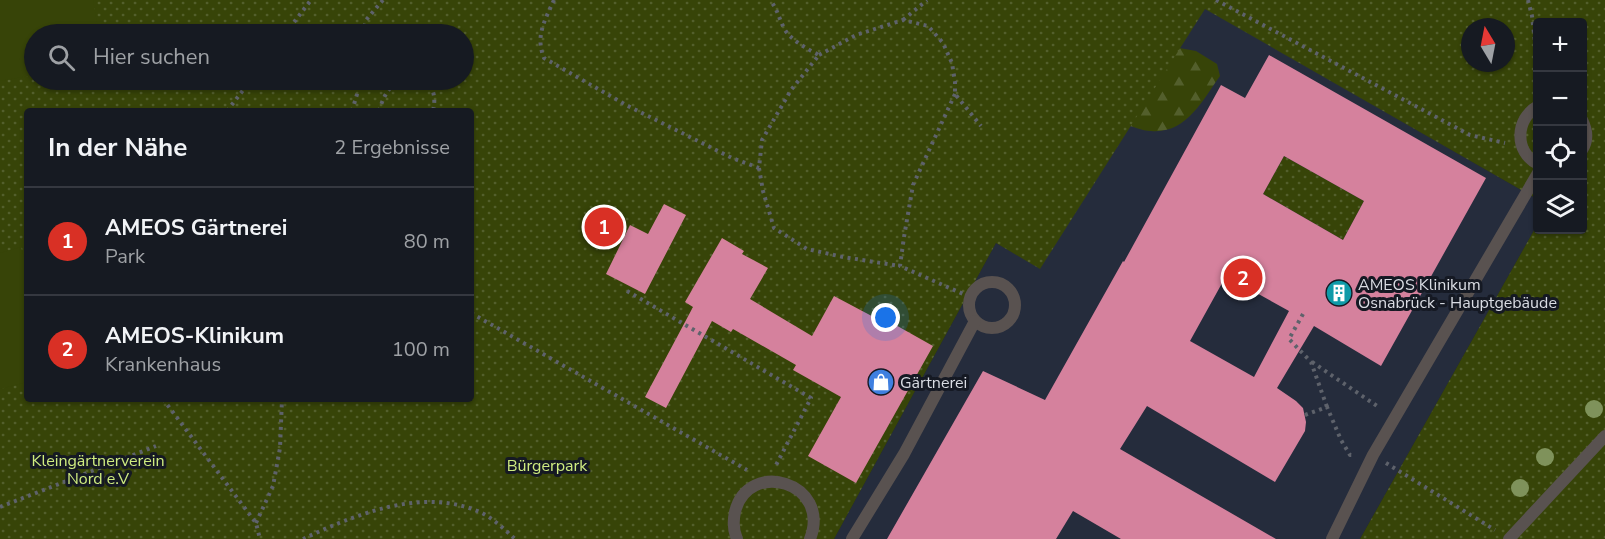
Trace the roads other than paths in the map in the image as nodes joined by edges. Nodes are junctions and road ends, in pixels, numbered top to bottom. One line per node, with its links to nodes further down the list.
1 (1533, 110): 2 (lane)
2 (1533, 160)
3 (1534, 180): 9 (lane)
4 (975, 321): 4 (lane); 8 (lane)
5 (1605, 436): 10 (lane)
6 (815, 536): 7 (lane)
7 (737, 539)
8 (852, 539)
9 (1332, 539)
10 (1509, 539)

